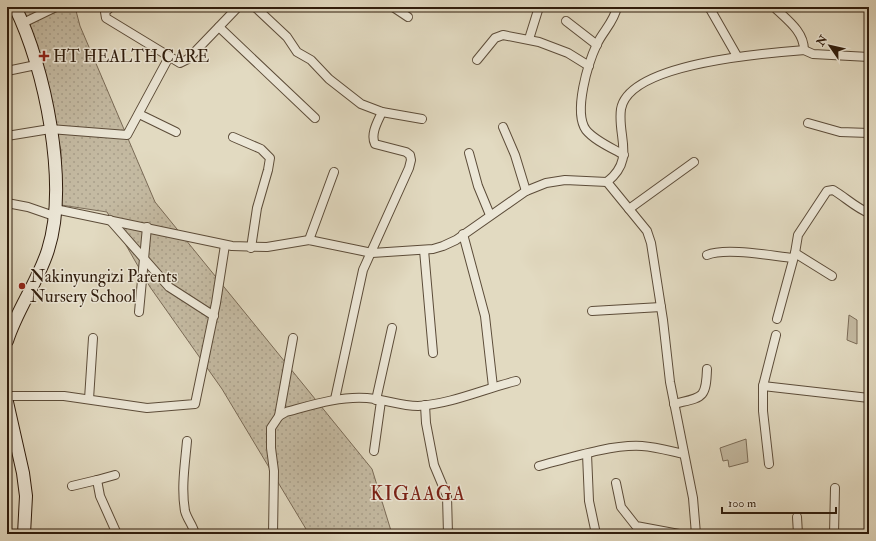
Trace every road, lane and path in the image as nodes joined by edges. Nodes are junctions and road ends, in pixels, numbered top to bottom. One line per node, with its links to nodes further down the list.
1 (15, 7): 13 (street)
2 (56, 7): 13 (street)
3 (111, 7): 19 (street)
4 (238, 7): 14 (street)
5 (255, 7): 25 (street)
6 (393, 7): 11 (street)
7 (539, 7): 15 (street)
8 (617, 7): 16 (street)
9 (709, 7): 18 (street)
10 (774, 7): 17 (street)
11 (408, 17)
12 (566, 21): 16 (street)
13 (23, 23): 22 (street)
14 (219, 27): 19 (street); 27 (street)
15 (530, 39): 21 (street); 23 (street)
16 (597, 45): 23 (street)
17 (804, 50): 18 (street); 20 (street)
18 (737, 56): 37 (street)
19 (169, 57): 26 (street)
20 (869, 57)
21 (477, 60)
22 (36, 65): 24 (street); 31 (street)
23 (590, 66): 37 (street)
24 (7, 71)
25 (382, 112): 28 (street); 54 (street)
26 (139, 114): 31 (street); 32 (street)
27 (315, 118)
28 (422, 119)
29 (808, 123): 33 (street)
30 (504, 127): 41 (street)
31 (50, 129): 34 (street); 44 (street)
32 (176, 132)
33 (869, 133)
34 (7, 136)
35 (234, 137): 52 (street)
36 (469, 153): 46 (street)
37 (624, 155): 40 (street)
38 (694, 162): 43 (street)
39 (334, 172): 50 (street)
40 (607, 182): 41 (street); 43 (street)
41 (526, 191): 46 (street)
42 (7, 203): 44 (street)
43 (630, 209): 59 (street)
44 (54, 212): 47 (street); 64 (street)
45 (869, 213): 56 (street)
46 (490, 215): 49 (street)
47 (110, 220): 48 (street); 57 (street)
48 (147, 227): 51 (street); 57 (street)
49 (463, 234): 53 (street); 74 (street)
50 (309, 240): 52 (street); 54 (street)
51 (226, 245): 52 (street); 62 (street)
52 (251, 248)
53 (424, 250): 54 (street); 70 (street)
54 (372, 253): 78 (street)
55 (707, 255): 56 (street)
56 (794, 255): 58 (street); 63 (street)
57 (143, 258): 61 (street); 62 (street)
58 (832, 276)
59 (661, 307): 60 (street); 81 (street)
60 (592, 311)
61 (139, 312)
62 (214, 316): 77 (street)
63 (777, 319)
64 (10, 323): 69 (street)
65 (392, 328): 79 (street)
66 (776, 335): 73 (street)
67 (93, 338): 77 (street)
68 (293, 338): 83 (street)
69 (7, 341)
70 (433, 353)
71 (707, 369): 81 (street)
72 (516, 381): 74 (street)
73 (763, 386): 76 (street); 89 (street)
74 (493, 387): 82 (street)
75 (7, 396): 77 (street)
76 (869, 398)
77 (89, 399)
78 (335, 399): 79 (street); 83 (street)
79 (379, 400): 82 (street); 86 (street)
80 (7, 402): 84 (street)
81 (674, 404): 88 (street)
82 (424, 405): 101 (street)
83 (279, 416): 100 (street)
84 (9, 426): 97 (street)
85 (187, 442): 99 (street)
86 (374, 451)
87 (587, 454): 88 (street); 90 (street); 102 (street)
88 (684, 454): 104 (street)
89 (769, 464)
90 (539, 466)
91 (115, 475): 92 (street)
92 (97, 480): 94 (street); 98 (street)
93 (616, 483): 103 (street)
94 (72, 486)
95 (835, 488): 106 (street)
96 (797, 517): 105 (street)
97 (24, 534)
98 (117, 534)
99 (195, 534)
100 (273, 534)
101 (448, 534)
102 (596, 534)
103 (678, 534)
104 (696, 534)
105 (798, 534)
106 (834, 534)

